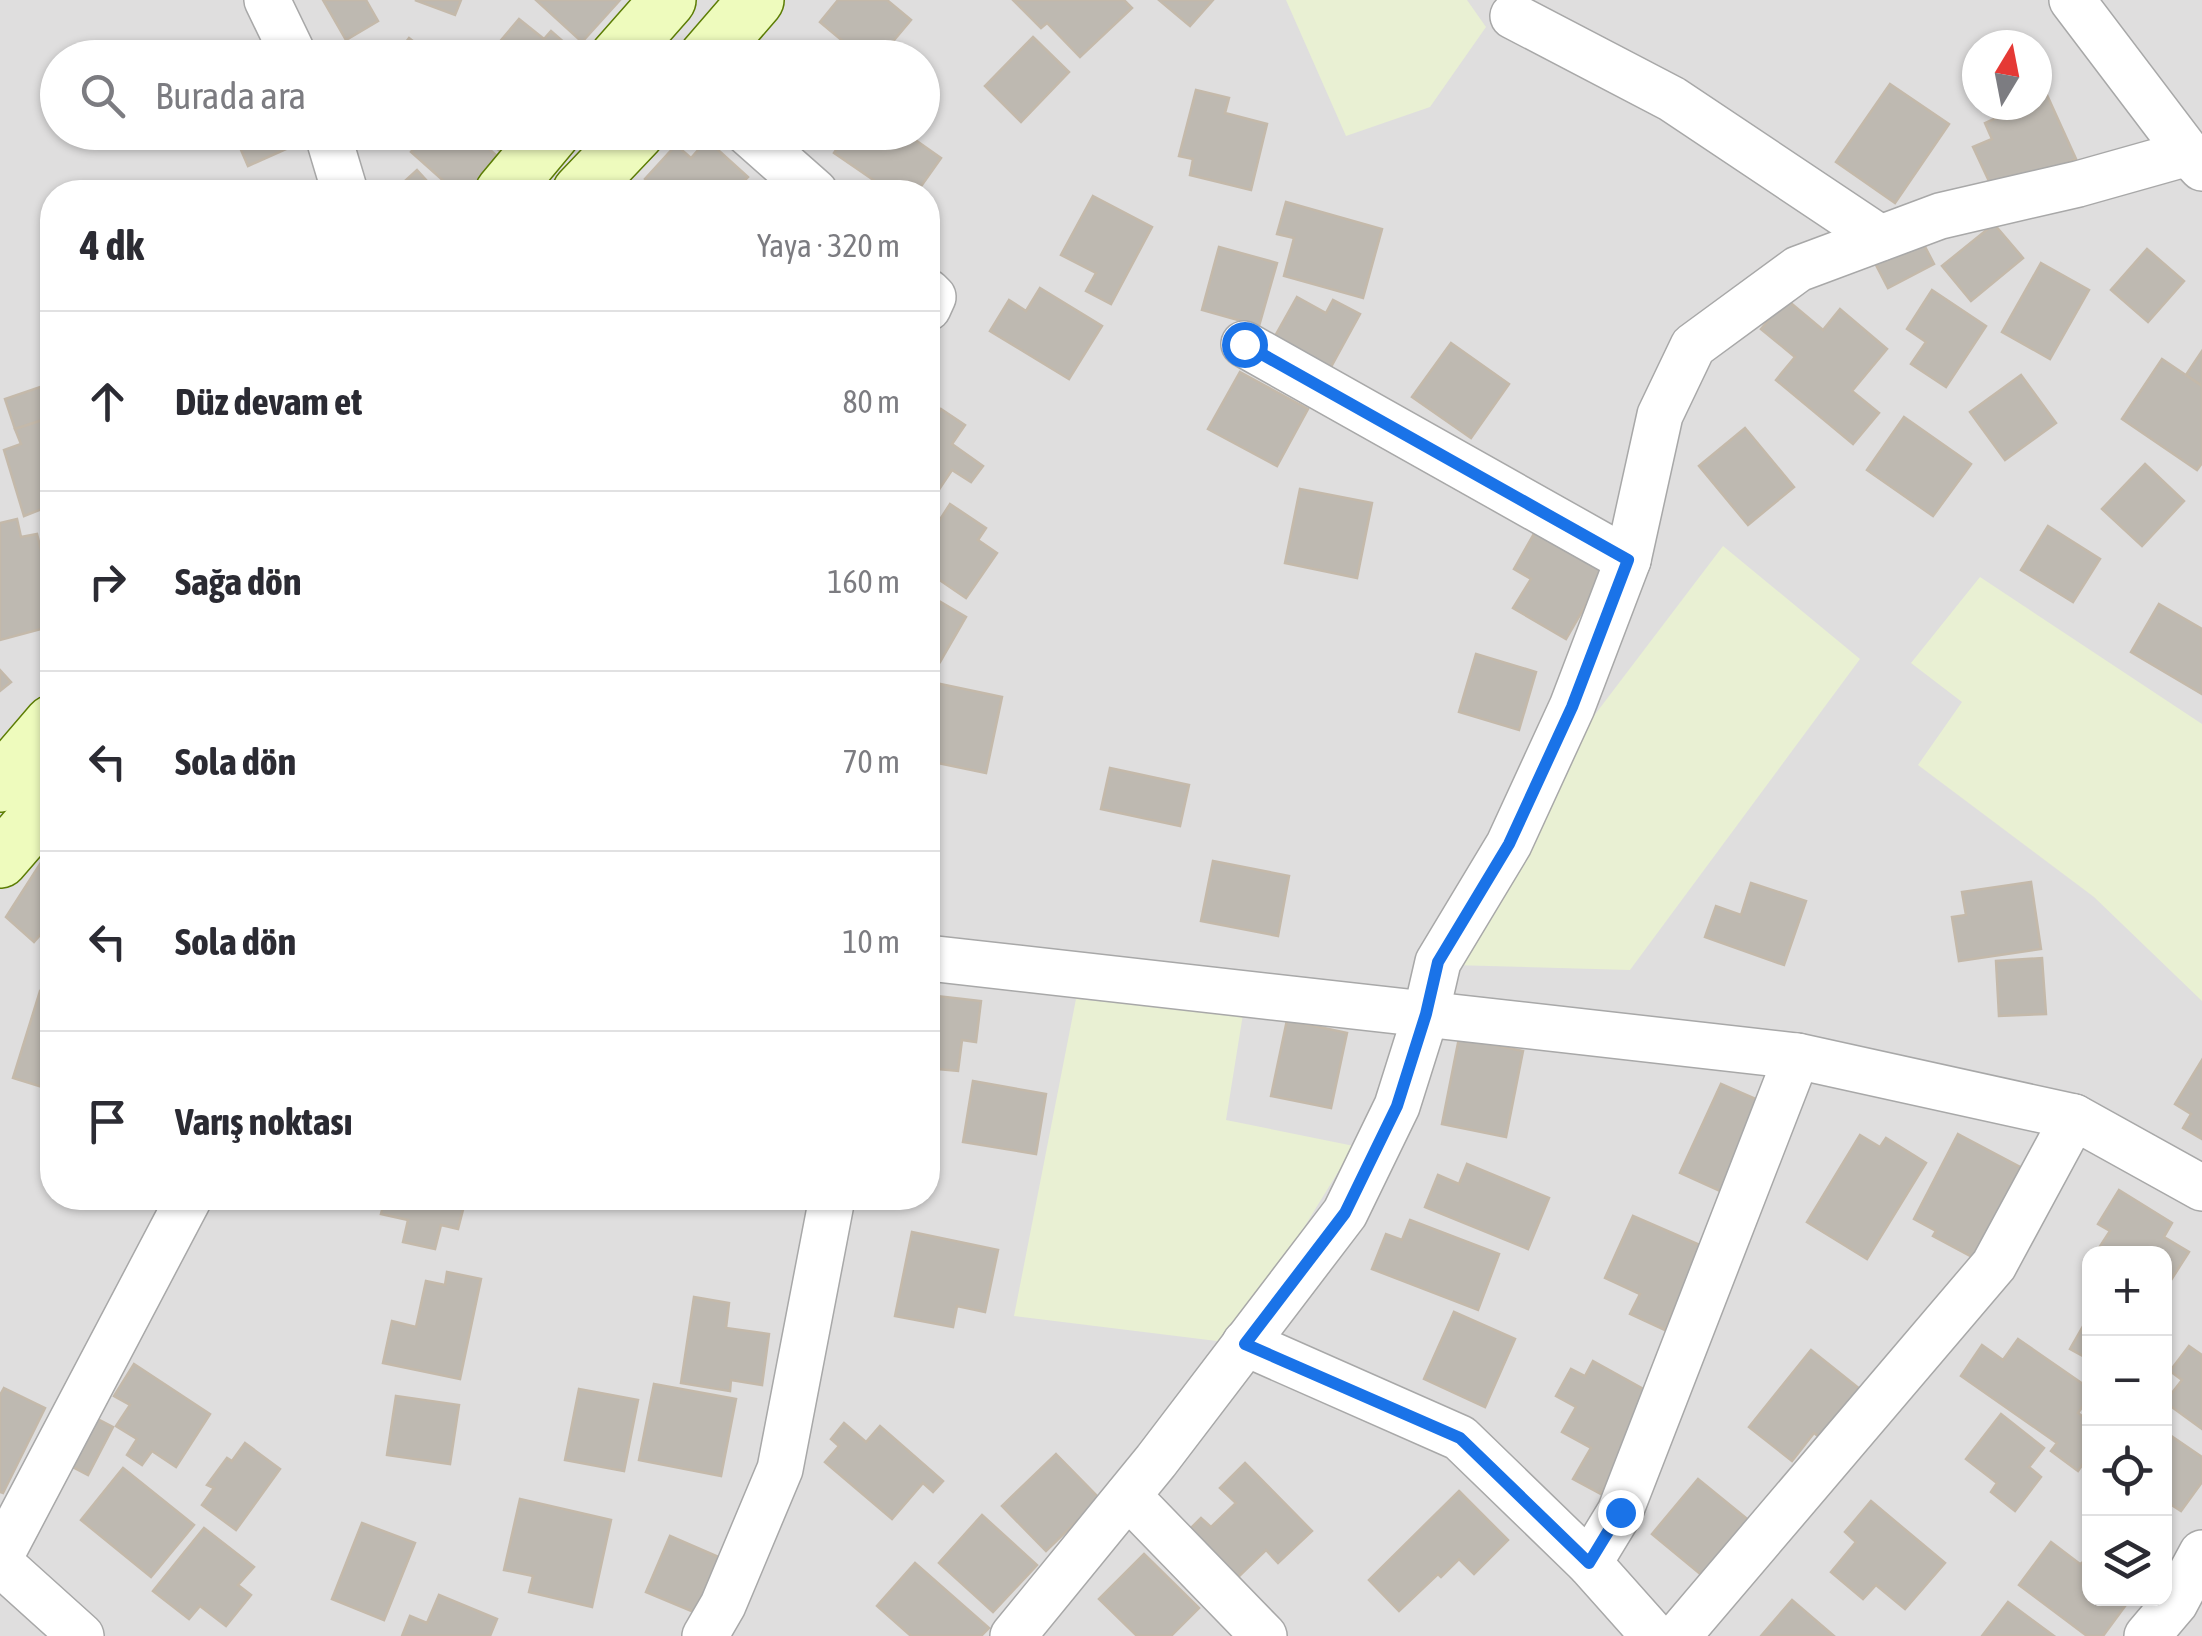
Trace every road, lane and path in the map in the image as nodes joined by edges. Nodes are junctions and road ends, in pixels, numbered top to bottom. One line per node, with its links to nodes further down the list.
1 (266, 0): 6 (street)
2 (668, 0): 7 (main road)
3 (756, 0): 8 (main road)
4 (2072, 0): 13 (street)
5 (1513, 16): 18 (street)
6 (286, 40)
7 (633, 40)
8 (722, 40)
9 (332, 150): 14 (street)
10 (538, 150): 15 (main road)
11 (620, 150): 16 (main road)
12 (766, 150): 17 (street)
13 (2195, 160): 18 (street)
14 (341, 180)
15 (514, 180)
16 (591, 180)
17 (800, 180)
18 (1880, 238): 20 (street)
19 (1244, 344): 20 (street)
20 (1628, 560): 24 (street)
21 (40, 763): 22 (main road)
22 (22, 822)
23 (940, 959): 24 (street)
24 (1426, 1014): 25 (street); 30 (street)
25 (1798, 1056): 26 (street); 34 (street)
26 (2074, 1117): 27 (street); 40 (street)
27 (2202, 1188)
28 (184, 1210): 33 (street)
29 (830, 1210): 36 (street)
30 (1245, 1344): 31 (street); 34 (street)
31 (1128, 1496): 37 (street); 38 (street)
32 (2202, 1553): 41 (street)
33 (0, 1560): 35 (street)
34 (1589, 1563): 39 (street)
35 (81, 1636)
36 (705, 1636)
37 (1013, 1636)
38 (1264, 1636)
39 (1654, 1636)
40 (1678, 1636)
41 (2146, 1636)

